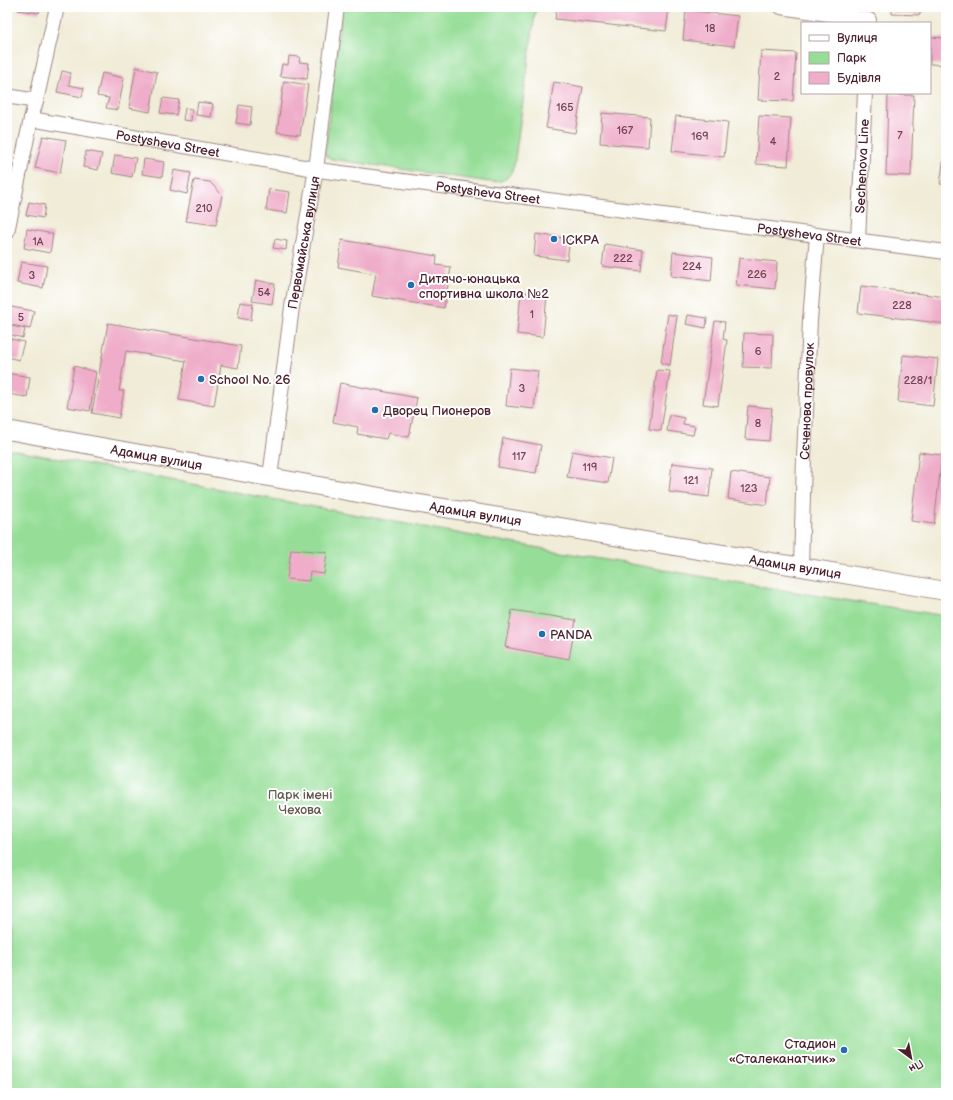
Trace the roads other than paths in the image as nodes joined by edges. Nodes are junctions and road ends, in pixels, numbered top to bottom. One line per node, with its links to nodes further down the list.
1 (57, 7): 7 (street)
2 (337, 7): 9 (street, Первомайська вулиця)
3 (781, 7): 4 (street)
4 (869, 17)
5 (865, 94): 12 (street, Sechenova Line)
6 (7, 96): 7 (street)
7 (36, 101): 8 (street)
8 (31, 119): 9 (street, Postysheva Street); 10 (street)
9 (316, 169): 11 (street, Postysheva Street); 15 (street, Первомайська вулиця)
10 (7, 232)
11 (817, 235): 12 (street, Postysheva Street); 16 (street, Сєченова провулок)
12 (858, 240): 13 (street, Postysheva Street)
13 (946, 252)
14 (7, 430): 15 (street, Адамця вулиця)
15 (270, 478): 16 (street, Адамця вулиця)
16 (801, 567): 17 (street, Адамця вулиця)
17 (946, 590)

